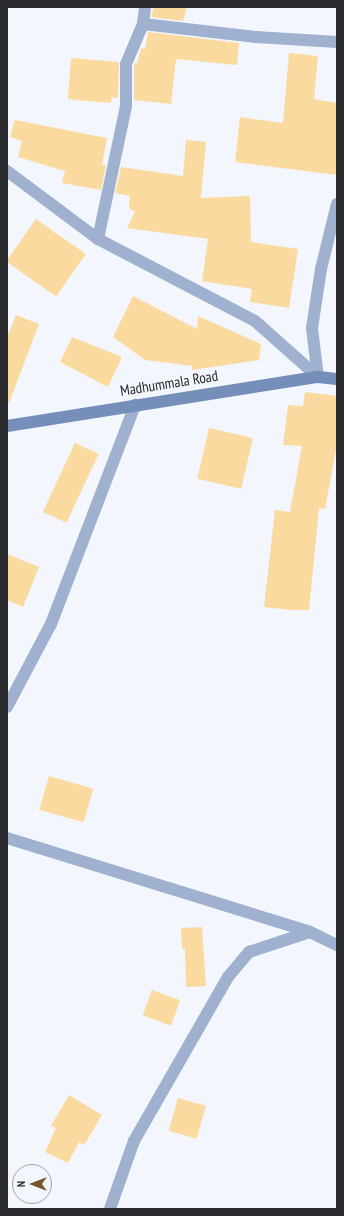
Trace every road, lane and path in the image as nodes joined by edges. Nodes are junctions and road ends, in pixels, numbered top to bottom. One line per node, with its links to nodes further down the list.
1 (145, 7): 2 (street)
2 (143, 24): 3 (street); 6 (street)
3 (337, 42)
4 (7, 172): 6 (street)
5 (337, 204): 7 (street)
6 (98, 239): 7 (street)
7 (318, 377): 8 (street, Madhummala Road); 9 (street, Madhummala Road)
8 (337, 379)
9 (135, 405): 10 (street, Madhummala Road); 11 (street)
10 (7, 426)
11 (7, 706)
12 (7, 838): 13 (street)
13 (310, 932): 14 (street); 15 (street)
14 (337, 945)
15 (110, 1209)

